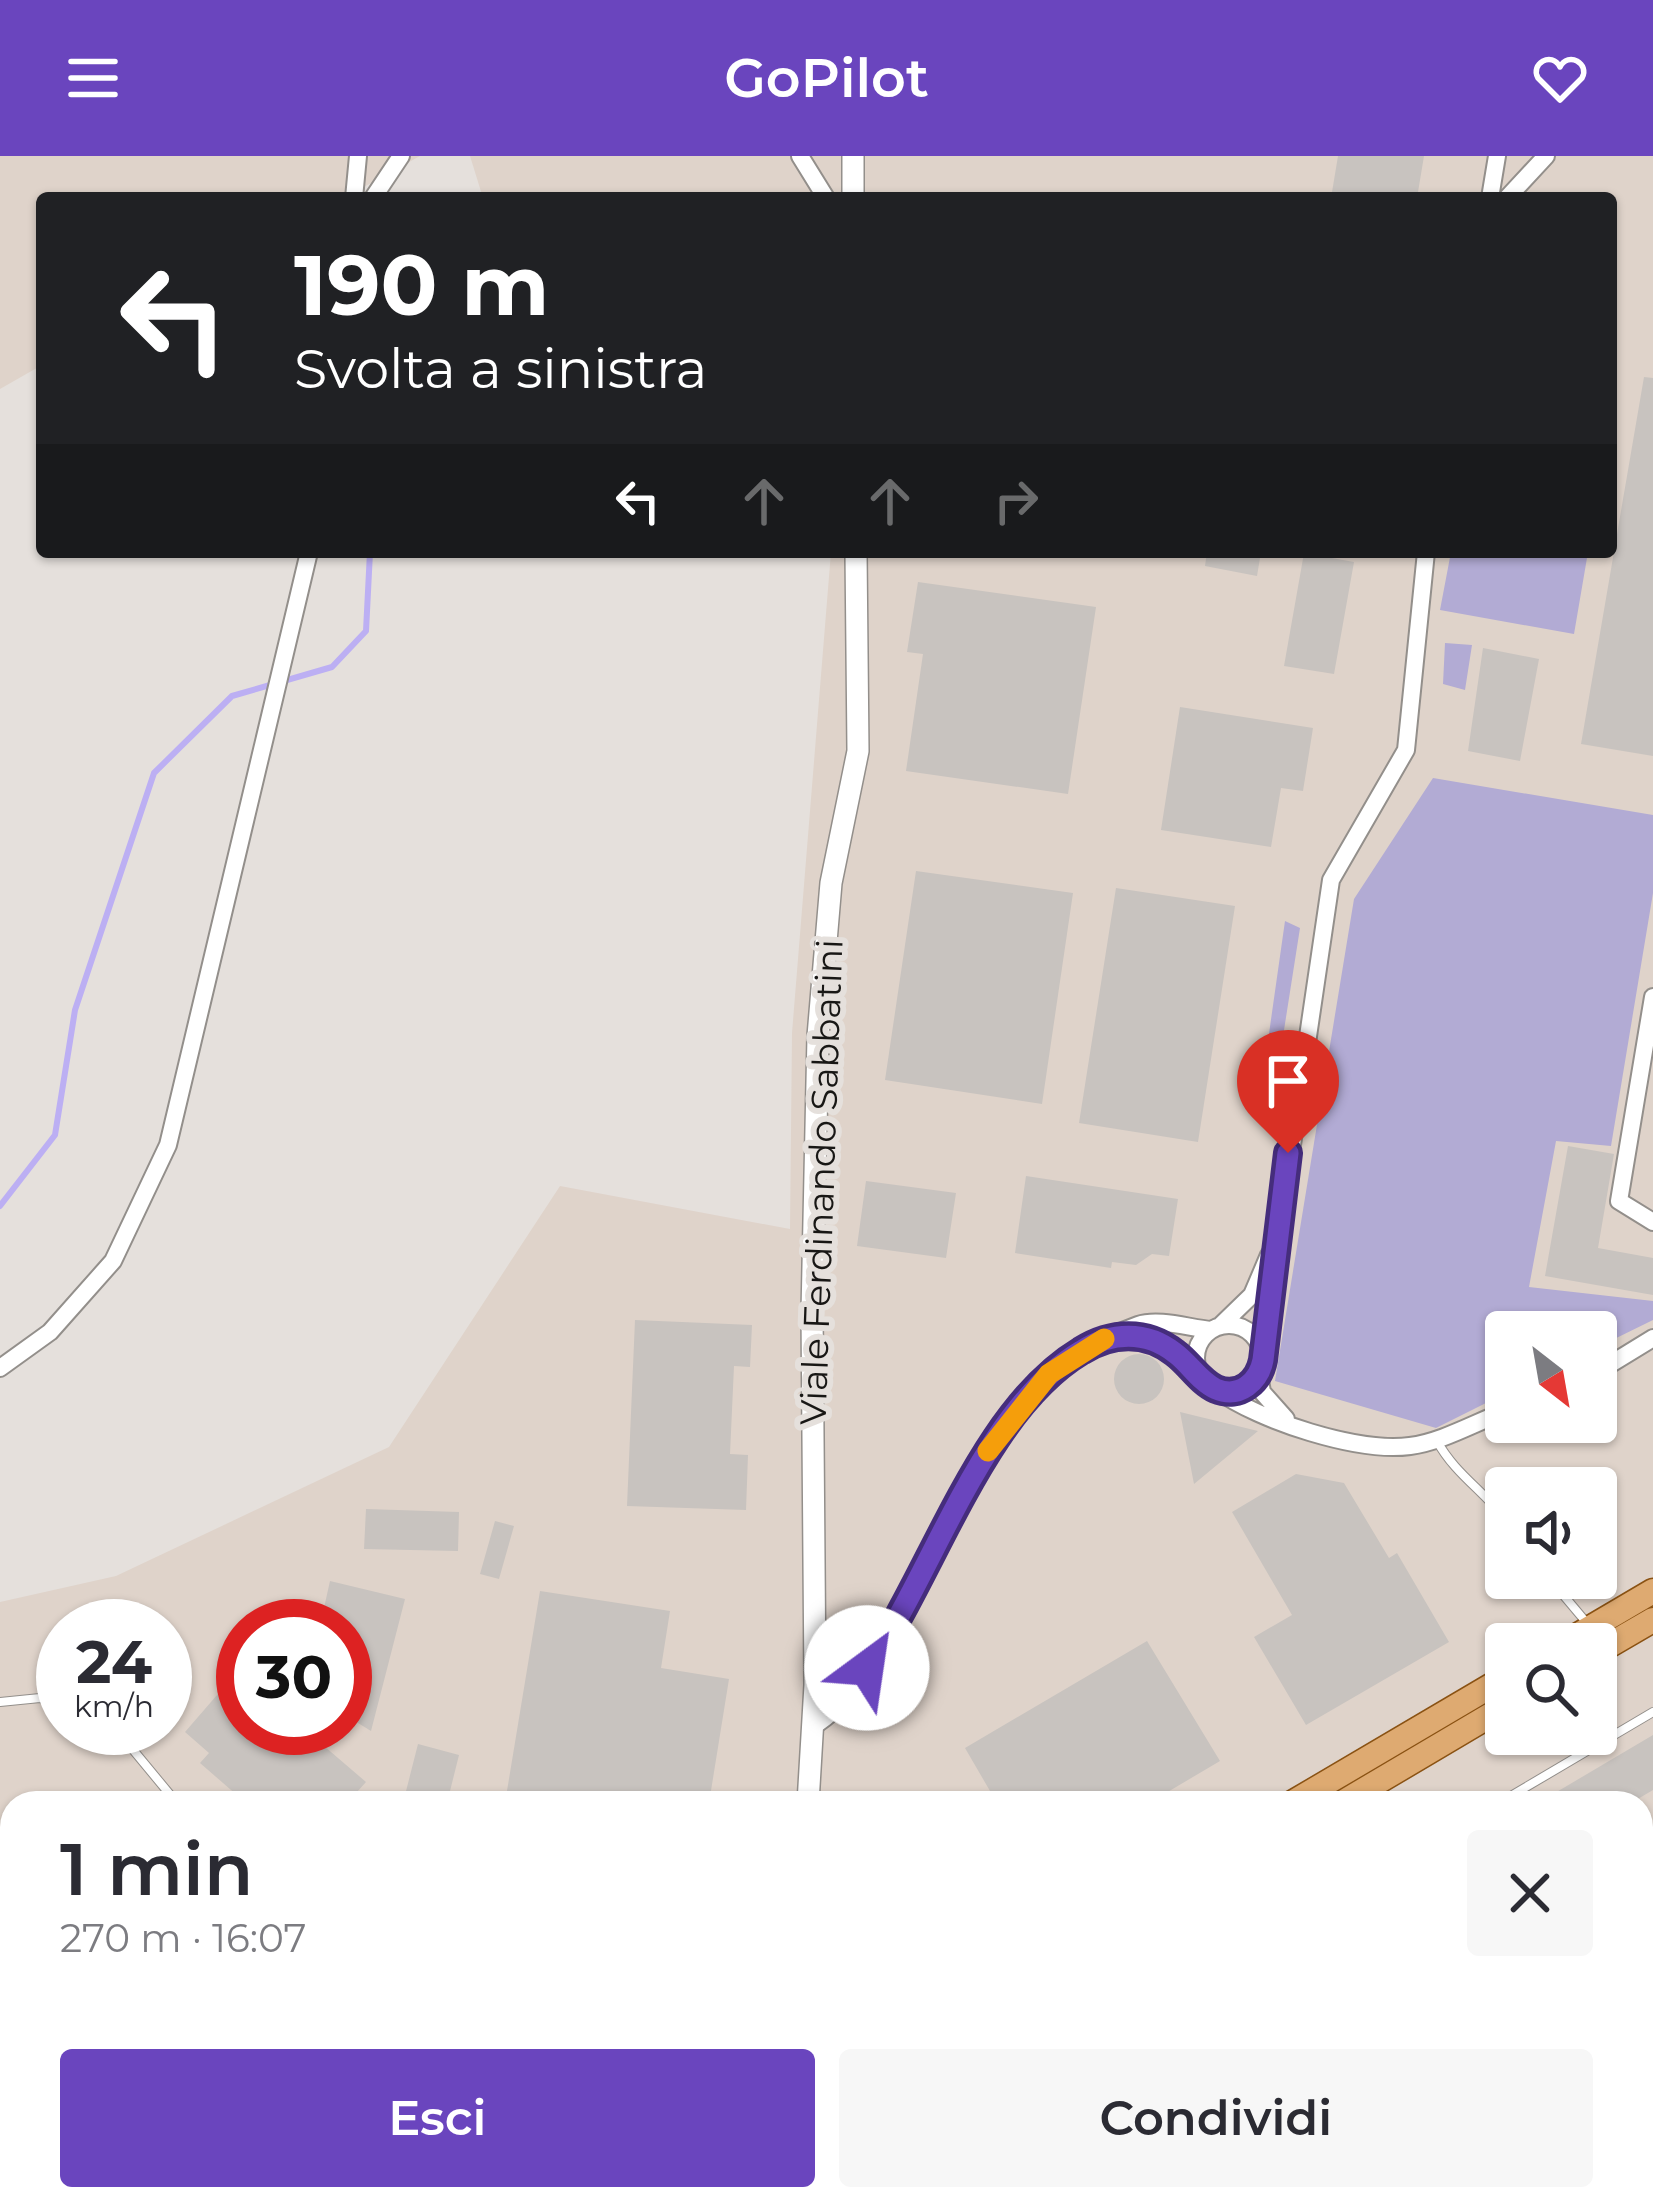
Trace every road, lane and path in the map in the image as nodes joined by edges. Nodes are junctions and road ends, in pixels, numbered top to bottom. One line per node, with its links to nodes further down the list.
1 (358, 156): 7 (street)
2 (401, 156): 8 (street)
3 (800, 156): 9 (street)
4 (853, 156): 10 (street)
5 (1497, 156): 11 (street)
6 (1546, 156): 12 (street)
7 (355, 192)
8 (377, 192)
9 (822, 192)
10 (853, 192)
11 (1491, 192)
12 (1513, 192)
13 (308, 558): 26 (street)
14 (856, 558): 43 (street, Viale Ferdinando Sabbatini)
15 (1425, 558): 20 (street)
16 (1653, 997): 17 (street)
17 (1635, 1102): 18 (street); 19 (street)
18 (1653, 1112)
19 (1653, 1222)
20 (1274, 1243): 21 (street); 24 (street)
21 (1216, 1328): 22 (street); 24 (street); 28 (street)
22 (1122, 1334): 28 (street); 43 (street)
23 (1653, 1338): 25 (street)
24 (1262, 1349): 27 (street)
25 (1617, 1360)
26 (0, 1368)
27 (1259, 1374): 29 (street); 31 (street)
28 (1201, 1376): 29 (street)
29 (1217, 1390): 31 (street)
30 (1485, 1419): 32 (street)
31 (1291, 1424): 32 (street)
32 (1436, 1438): 33 (lane)
33 (1485, 1495)
34 (1653, 1591): 36 (main road)
35 (1653, 1619): 37 (main road)
36 (1615, 1623)
37 (1617, 1632)
38 (1485, 1689): 48 (main road)
39 (36, 1698): 40 (lane)
40 (0, 1702)
41 (1653, 1712): 50 (lane)
42 (1485, 1718): 49 (main road)
43 (811, 1735): 46 (street); 47 (street)
44 (137, 1755): 45 (lane)
45 (167, 1791)
46 (809, 1791)
47 (818, 1791)
48 (1312, 1791)
49 (1362, 1791)
50 (1522, 1791)

